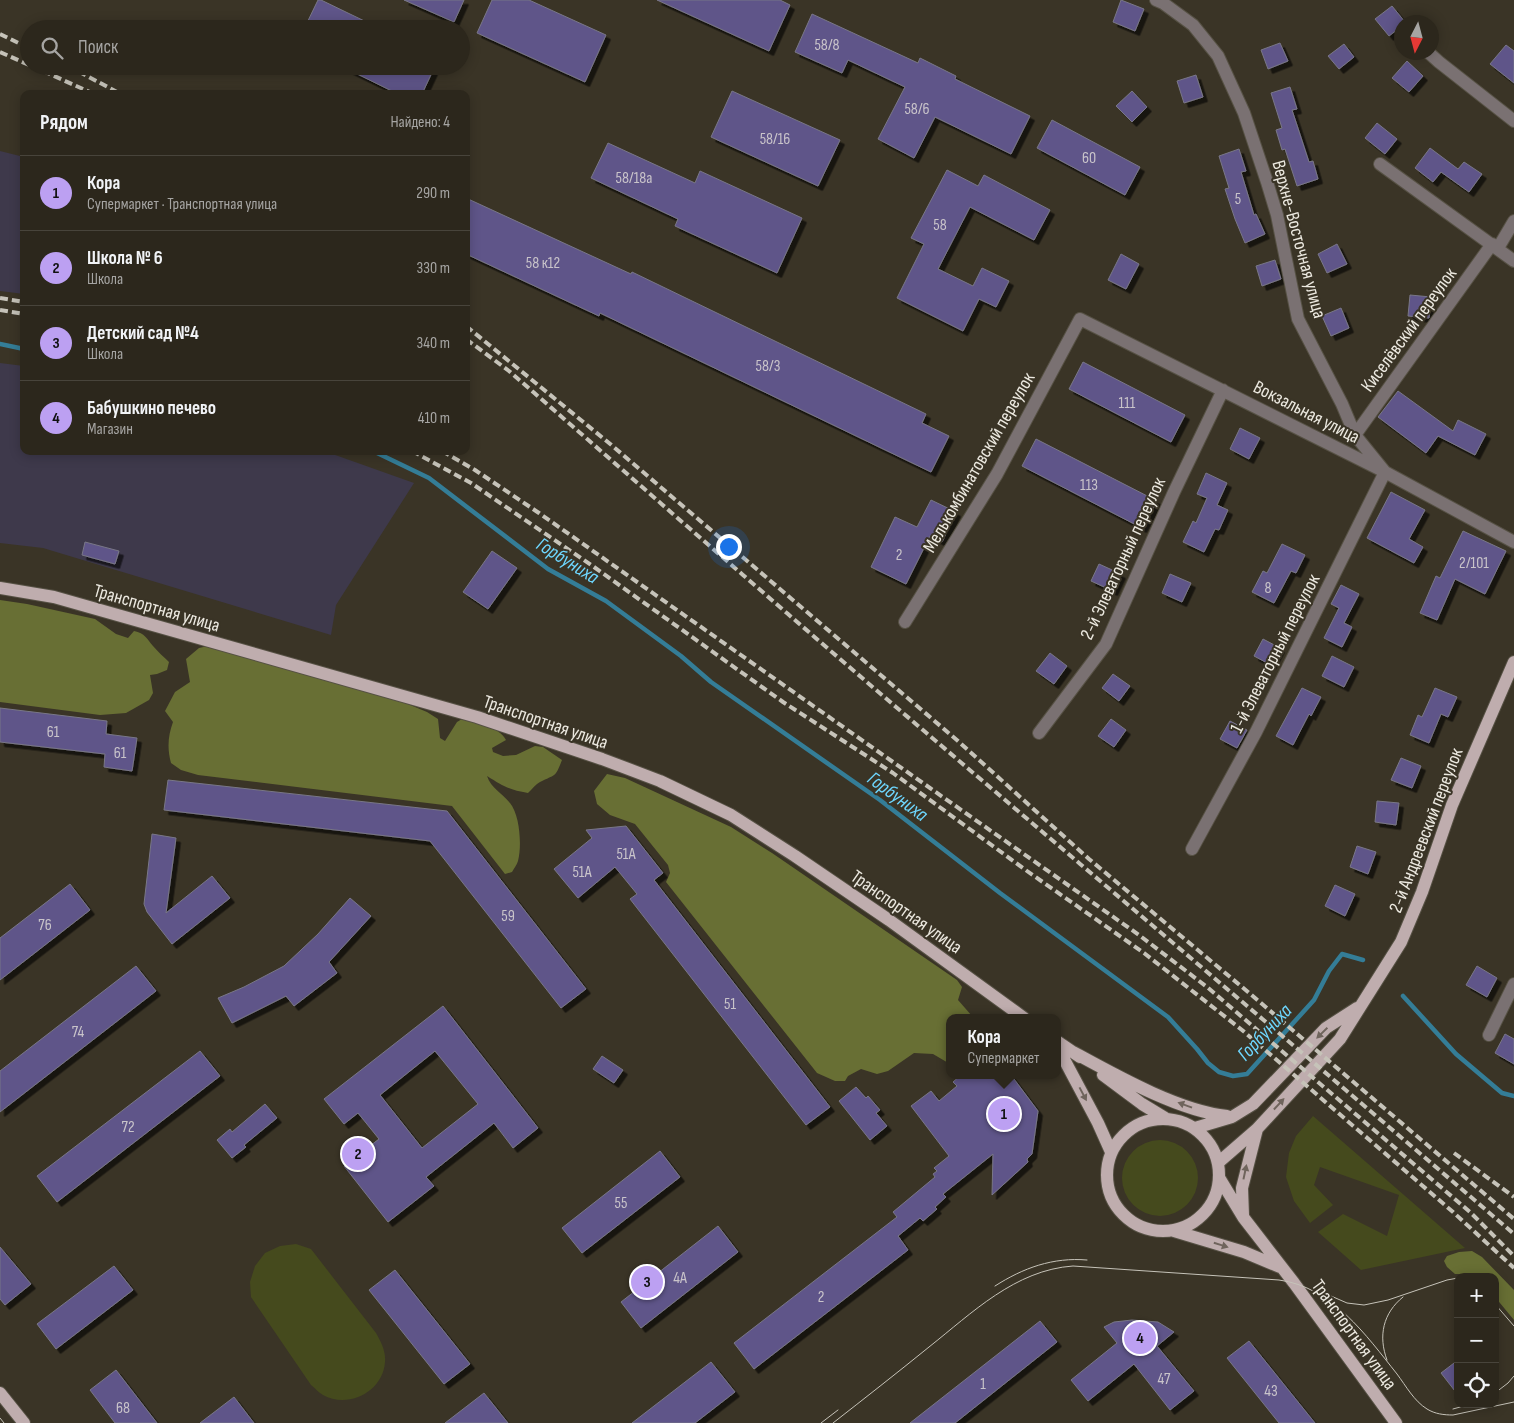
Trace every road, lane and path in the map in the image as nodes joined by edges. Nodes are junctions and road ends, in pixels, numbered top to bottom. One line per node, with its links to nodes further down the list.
1 (1156, 0): 10 (street, Верхне-Восточная улица)
2 (1437, 60): 3 (street)
3 (1514, 121)
4 (1380, 164): 6 (street)
5 (1514, 221): 6 (street, Киселёвский переулок)
6 (1495, 246): 7 (street); 10 (street, Киселёвский переулок)
7 (1514, 261)
8 (1080, 319): 9 (street, Вокзальная улица); 14 (street, Мелькомбинатовский переулок)
9 (1223, 390): 11 (street, Вокзальная улица); 16 (street, 2-й Элеваторный переулок)
10 (1355, 435): 11 (street, Верхне-Восточная улица)
11 (1385, 472): 12 (street, Вокзальная улица); 17 (street, 1-й Элеваторный переулок)
12 (1514, 542)
13 (0, 588): 20 (main road, Транспортная улица)
14 (906, 622)
15 (1514, 662): 19 (main road, 2-й Андреевский переулок)
16 (1040, 733)
17 (1192, 849)
18 (1514, 984): 21 (street)
19 (1361, 1005): 25 (main road, one-way to 25); 28 (main road, 2-й Андреевский переулок, one-way to 19)
20 (1018, 1014)
21 (1489, 1035)
22 (1061, 1044): 23 (main road)
23 (1074, 1052): 25 (main road, one-way to 23); 26 (main road)
24 (1061, 1056): 29 (main road, one-way to 29)
25 (1232, 1117): 27 (main road)
26 (1165, 1118): 27 (main road); 29 (main road)
27 (1195, 1128): 30 (main road)
28 (1257, 1129): 30 (main road, 2-й Андреевский переулок); 32 (main road, one-way to 28)
29 (1112, 1152): 33 (main road)
30 (1218, 1162): 31 (main road)
31 (1220, 1179): 32 (main road, Транспортная улица); 33 (main road)
32 (1243, 1217): 34 (main road, Транспортная улица)
33 (1174, 1231): 34 (main road, one-way to 34)
34 (1282, 1268): 37 (main road, Транспортная улица)
35 (0, 1393): 36 (main road)
36 (24, 1423)
37 (1396, 1423)

